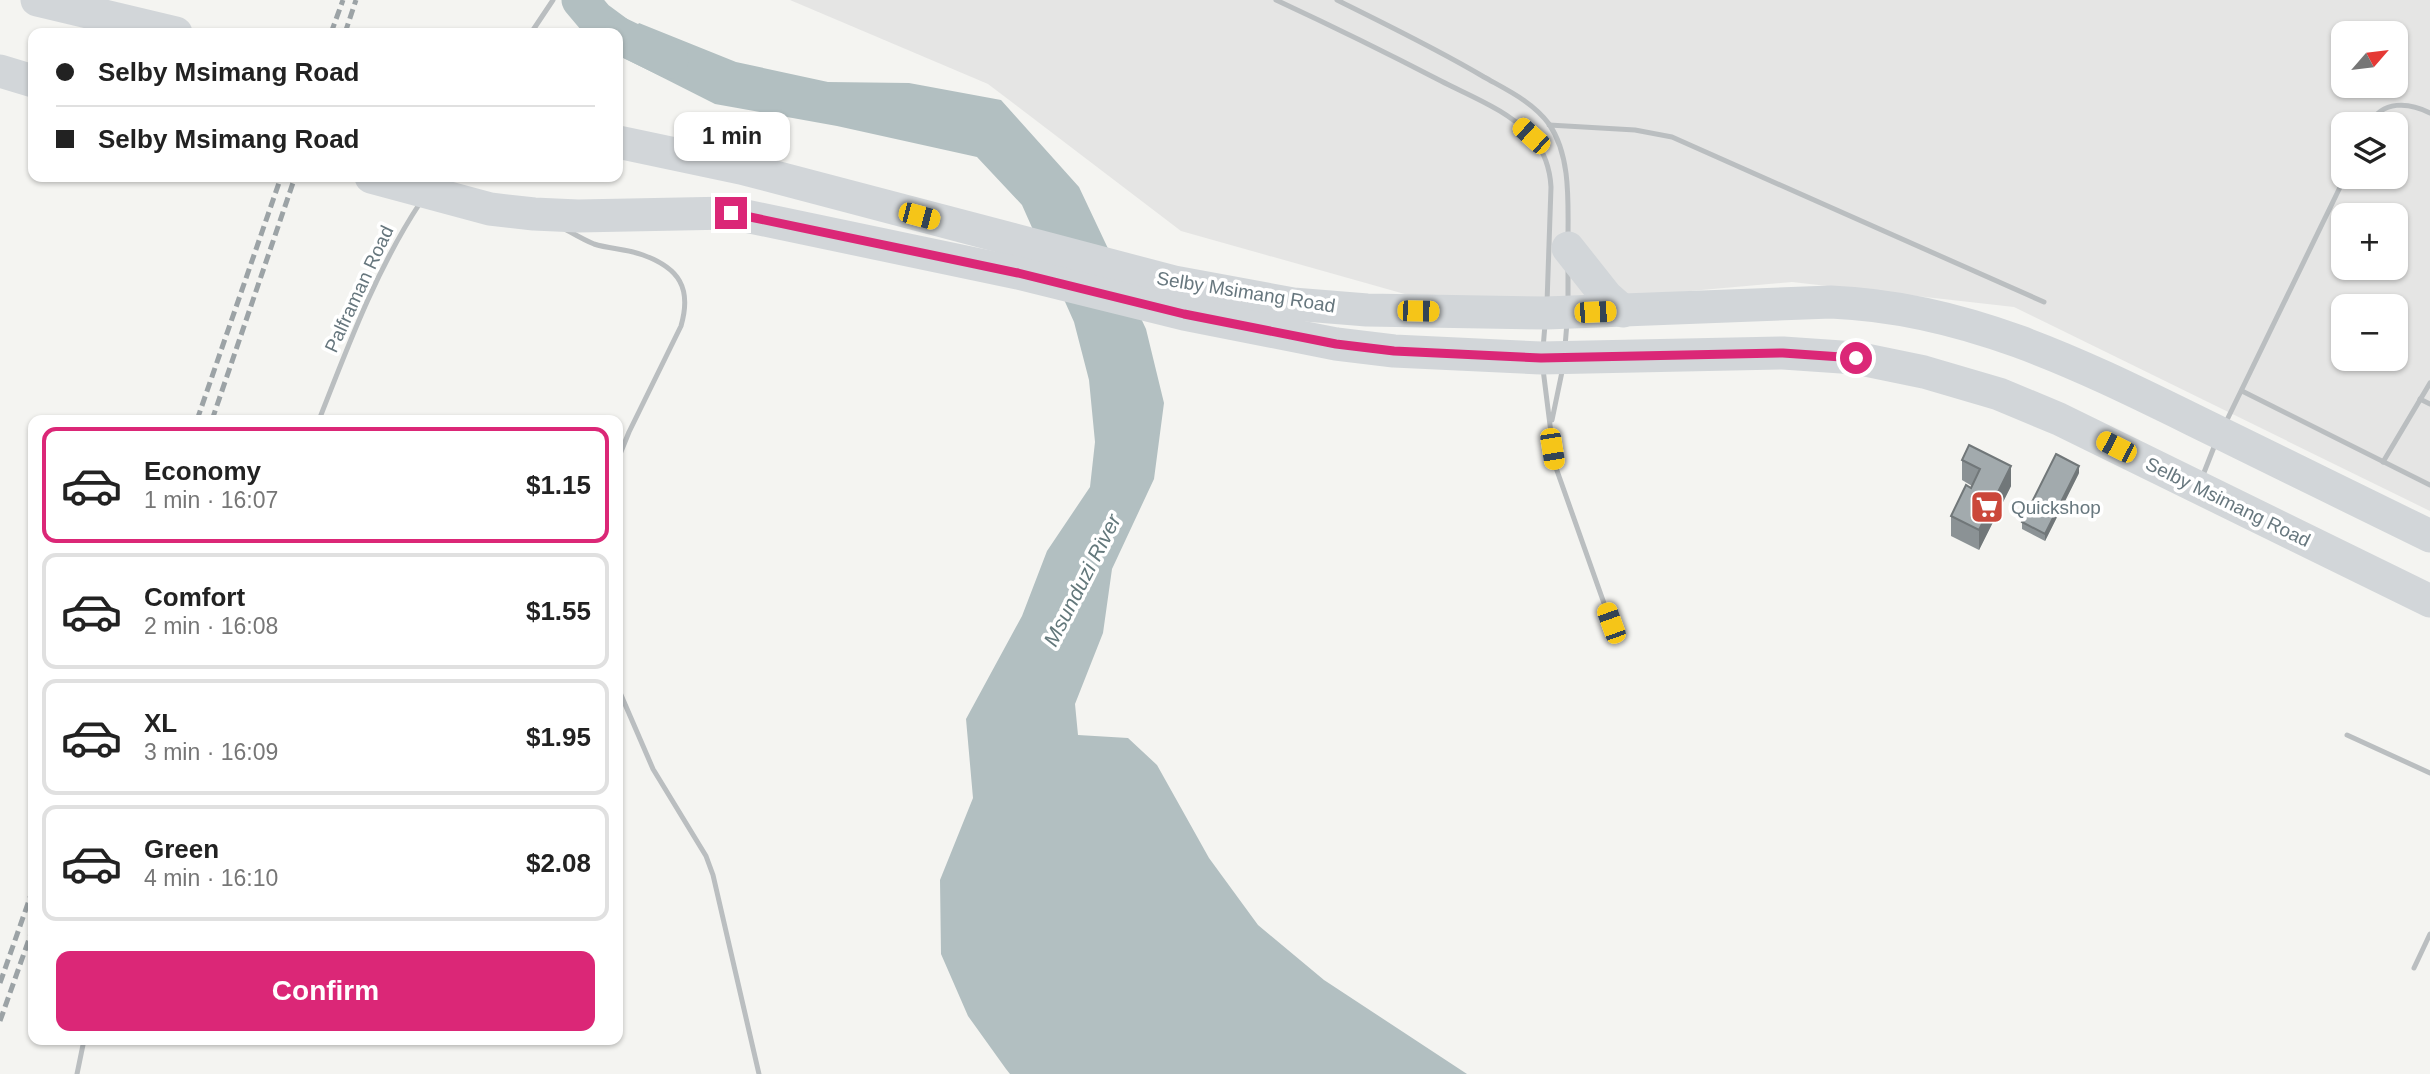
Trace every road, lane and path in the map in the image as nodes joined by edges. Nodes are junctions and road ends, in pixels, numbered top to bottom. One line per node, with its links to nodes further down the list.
1 (37, 0): 5 (main road)
2 (553, 0): 6 (lane)
3 (1276, 0): 21 (lane)
4 (1337, 0): 11 (lane)
5 (155, 28)
6 (534, 28)
7 (0, 71): 8 (main road)
8 (28, 79)
9 (2381, 112): 10 (lane)
10 (2430, 113)
11 (1549, 125): 17 (lane); 19 (lane)
12 (623, 143): 18 (main road, Selby Msimang Road)
13 (390, 182): 16 (main road, Selby Msimang Road)
14 (430, 188): 26 (lane, Palframan Road)
15 (2339, 189): 23 (lane)
16 (534, 214): 18 (main road, Selby Msimang Road); 29 (lane)
17 (1568, 248): 20 (main road); 21 (lane)
18 (1019, 258): 21 (main road, Selby Msimang Road); 21 (main road, Selby Msimang Road)
19 (2044, 302)
20 (1623, 311): 21 (main road, Selby Msimang Road); 28 (main road, Selby Msimang Road)
21 (1553, 335): 27 (lane); 27 (lane); 32 (main road, Selby Msimang Road)
22 (2430, 383): 24 (lane)
23 (2242, 391): 28 (lane); 30 (lane)
24 (2420, 399): 25 (lane); 30 (lane)
25 (2430, 404)
26 (320, 415)
27 (1551, 425): 35 (lane)
28 (2220, 433): 32 (lane); 33 (main road, Selby Msimang Road)
29 (623, 447)
30 (2383, 462): 31 (lane)
31 (2430, 485)
32 (2198, 488): 34 (main road, Selby Msimang Road)
33 (2430, 536)
34 (2430, 601)
35 (1611, 623)
36 (623, 700): 43 (lane)
37 (2347, 735): 38 (lane)
38 (2430, 773)
39 (2430, 933): 40 (lane)
40 (2414, 968)
41 (83, 1045): 42 (lane)
42 (77, 1074)
43 (759, 1074)

